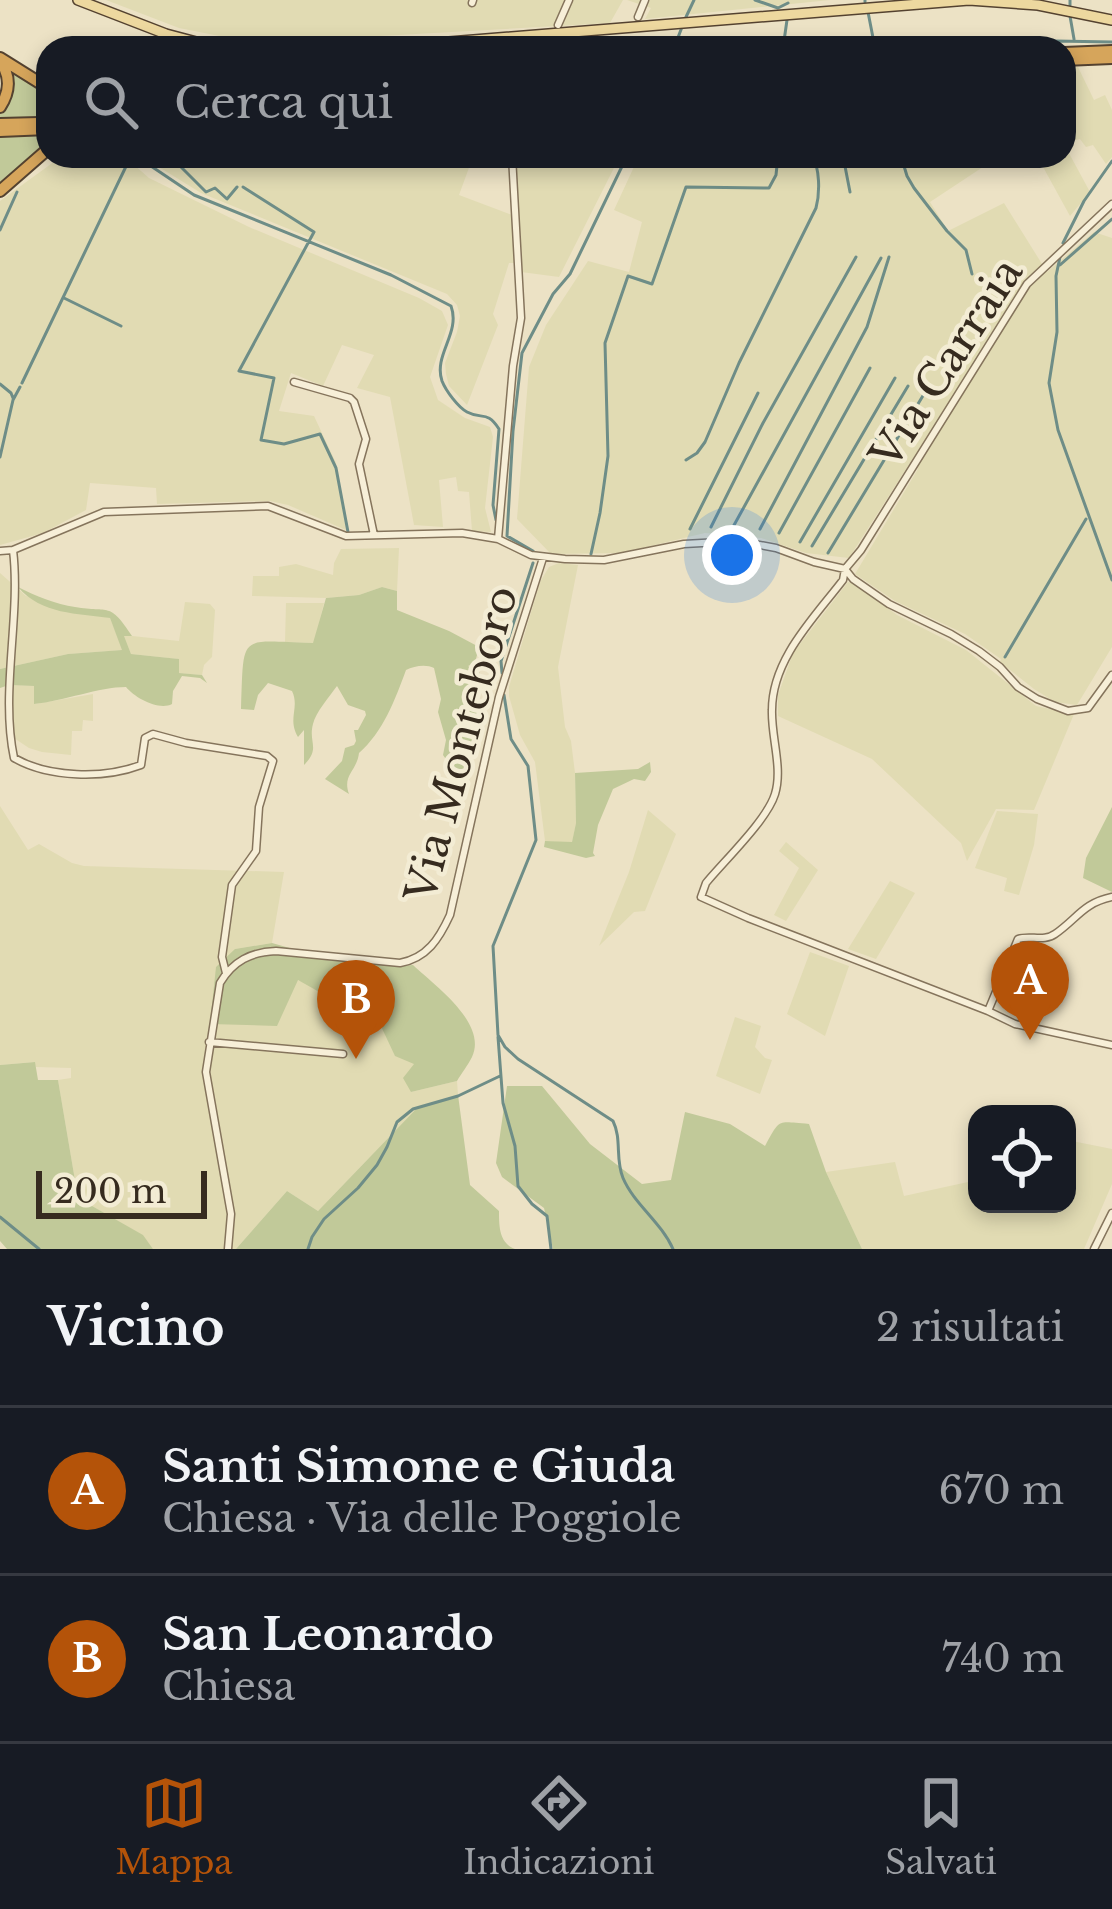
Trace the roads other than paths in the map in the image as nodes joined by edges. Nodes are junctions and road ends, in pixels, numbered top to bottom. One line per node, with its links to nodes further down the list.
1 (78, 0): 7 (main road)
2 (569, 0): 6 (street)
3 (645, 0): 4 (street)
4 (638, 17)
5 (1112, 20): 8 (main road)
6 (559, 25)
7 (171, 36)
8 (522, 36)
9 (1112, 55): 10 (highway)
10 (1076, 56)
11 (0, 60): 12 (highway); 13 (highway)
12 (36, 81)
13 (0, 107)
14 (36, 126): 15 (highway)
15 (0, 128)
16 (36, 160): 18 (highway)
17 (513, 168): 22 (street)
18 (0, 191)
19 (1112, 204): 26 (street, Via Carraia)
20 (294, 382): 21 (street)
21 (374, 536): 22 (street); 23 (street)
22 (498, 539): 25 (street)
23 (13, 550): 24 (street); 29 (street)
24 (0, 551)
25 (543, 557): 26 (street); 29 (street, Via Monteboro)
26 (845, 568): 27 (street); 30 (street, Via Carraia)
27 (1112, 675)
28 (1112, 897): 30 (street)
29 (226, 973): 31 (street)
30 (988, 1011): 32 (street)
31 (209, 1042): 33 (street); 35 (street)
32 (1112, 1045)
33 (343, 1054)
34 (1112, 1213): 36 (street)
35 (228, 1249)
36 (1094, 1249)

